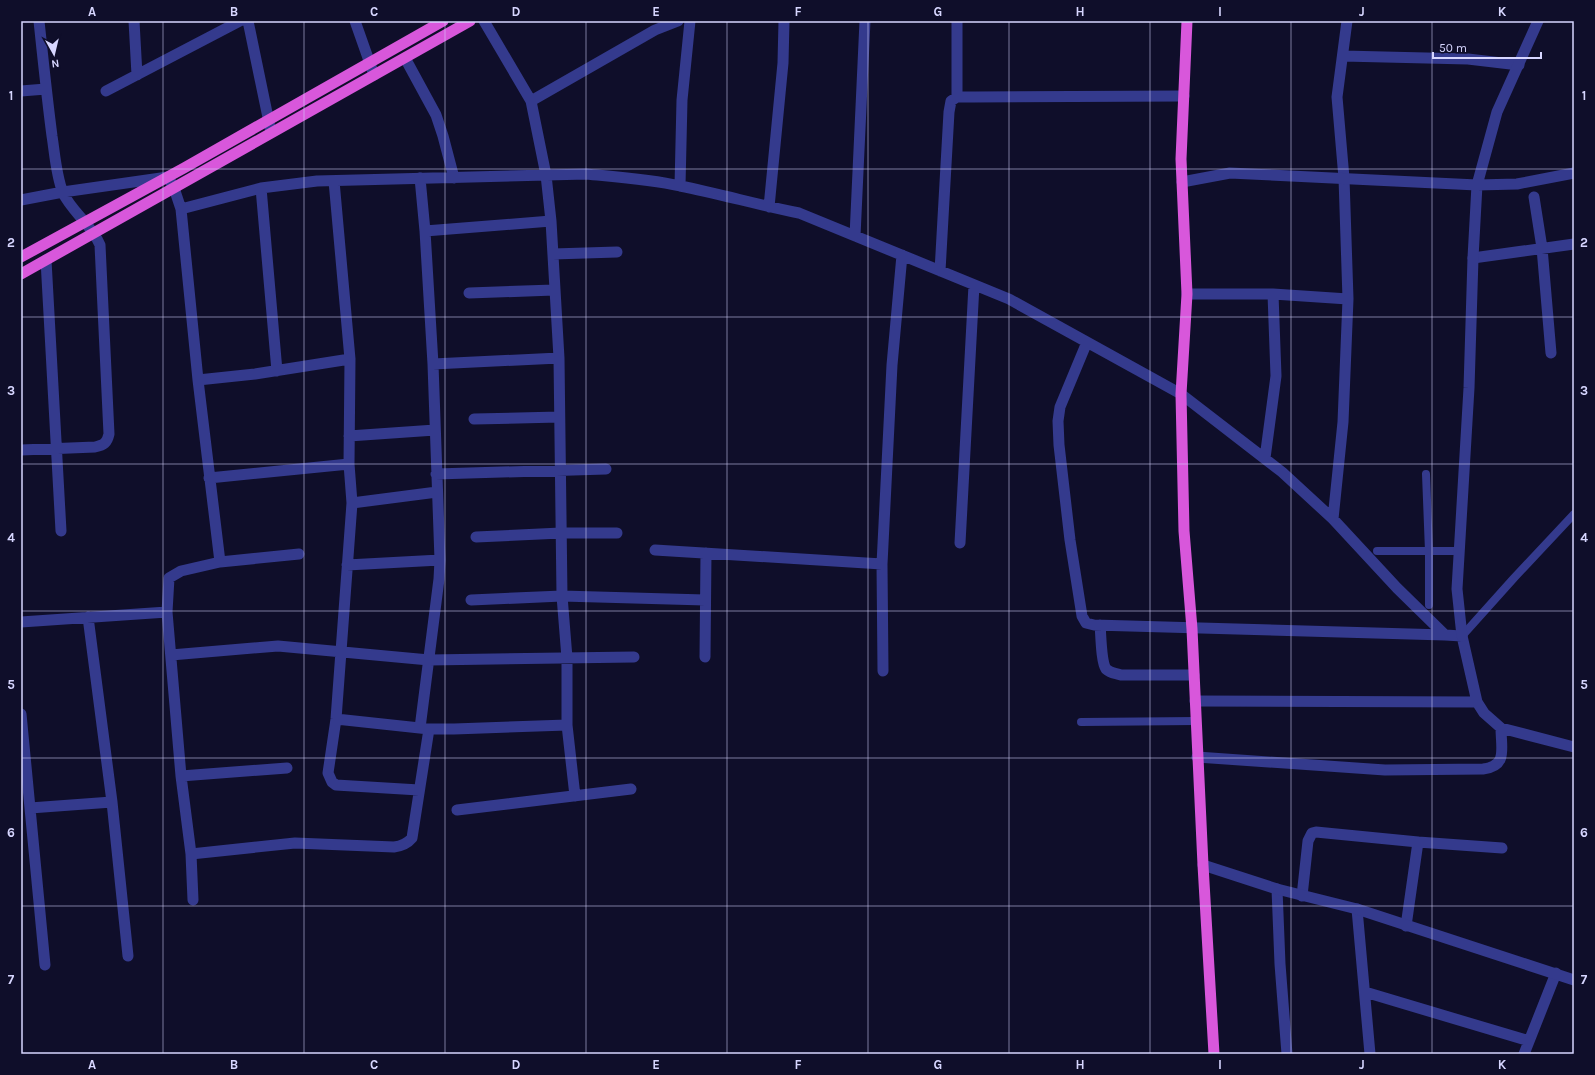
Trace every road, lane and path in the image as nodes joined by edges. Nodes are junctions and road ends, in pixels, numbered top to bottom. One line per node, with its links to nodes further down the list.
1 (39, 21): 23 (street)
2 (134, 21): 21 (street)
3 (240, 21): 21 (street)
4 (248, 21): 29 (street)
5 (355, 21): 19 (street)
6 (443, 21): 19 (highway)
7 (470, 21): 18 (highway)
8 (484, 21): 28 (street)
9 (678, 21): 28 (street)
10 (690, 21): 40 (street)
11 (784, 21): 46 (street)
12 (865, 21): 52 (street)
13 (957, 21): 27 (street)
14 (1187, 21): 26 (highway)
15 (1347, 21): 17 (street)
16 (1538, 21): 20 (street)
17 (1342, 56): 20 (street); 36 (street)
18 (405, 58): 22 (highway); 35 (street)
19 (369, 62): 22 (street); 29 (highway)
20 (1519, 65): 39 (street)
21 (137, 75): 25 (street)
22 (374, 75): 30 (highway)
23 (46, 89): 24 (street); 43 (street)
24 (21, 91)
25 (106, 91)
26 (1184, 96): 27 (street); 38 (highway)
27 (957, 97): 61 (street)
28 (531, 101): 32 (street)
29 (267, 120): 30 (street); 33 (highway)
30 (271, 132): 41 (highway)
31 (1574, 173): 39 (street)
32 (546, 175): 35 (street); 40 (street); 48 (street)
33 (168, 177): 41 (street); 43 (street); 49 (highway)
34 (420, 178): 35 (street); 37 (street); 50 (street)
35 (454, 178)
36 (1344, 178): 38 (street); 39 (street); 68 (street)
37 (334, 181): 42 (street); 72 (street)
38 (1182, 182): 66 (highway)
39 (1477, 185): 59 (street)
40 (680, 186): 46 (street)
41 (174, 188): 47 (street); 51 (highway)
42 (261, 188): 47 (street); 74 (street)
43 (63, 192): 45 (street); 49 (street)
44 (1534, 197): 54 (street)
45 (21, 200)
46 (769, 207): 52 (street)
47 (181, 209): 75 (street)
48 (551, 221): 50 (street); 56 (street)
49 (86, 222): 51 (street); 58 (highway)
50 (425, 231): 73 (street)
51 (93, 232): 60 (highway); 81 (street)
52 (855, 236): 57 (street)
53 (1574, 244): 54 (street)
54 (1542, 248): 59 (street); 70 (street)
55 (617, 252): 56 (street)
56 (553, 254): 64 (street)
57 (902, 255): 61 (street); 107 (street)
58 (21, 257)
59 (1473, 258): 102 (street)
60 (46, 260): 62 (highway); 81 (street)
61 (940, 271): 63 (street)
62 (21, 274)
63 (974, 284): 69 (street); 98 (street)
64 (554, 290): 65 (street); 71 (street)
65 (469, 293)
66 (1187, 294): 67 (street); 76 (highway)
67 (1273, 294): 68 (street); 83 (street)
68 (1348, 299): 93 (street)
69 (1087, 342): 76 (street); 116 (street)
70 (1551, 353)
71 (559, 358): 73 (street); 77 (street)
72 (350, 359): 74 (street); 80 (street)
73 (433, 364): 79 (street)
74 (277, 371): 75 (street)
75 (198, 380): 89 (street)
76 (1180, 394): 83 (street); 117 (highway)
77 (559, 417): 78 (street); 86 (street)
78 (474, 419)
79 (435, 430): 80 (street); 87 (street)
80 (349, 436): 84 (street)
81 (56, 448): 82 (street); 94 (street)
82 (21, 450)
83 (1265, 458): 93 (street)
84 (349, 464): 89 (street); 91 (street)
85 (606, 469): 86 (street)
86 (560, 470): 87 (street); 95 (street)
87 (436, 474): 90 (street)
88 (1426, 474): 101 (lane)
89 (209, 478): 106 (street)
90 (437, 492): 91 (street); 105 (street)
91 (352, 503): 108 (street)
92 (1574, 514): 119 (lane)
93 (1333, 520): 118 (street)
94 (61, 531)
95 (561, 533): 96 (street); 97 (street); 109 (street)
96 (617, 533)
97 (476, 537)
98 (960, 543)
99 (656, 550): 103 (street)
100 (1377, 551): 101 (lane)
101 (1430, 551): 102 (lane); 112 (lane)
102 (1459, 551): 119 (street)
103 (706, 553): 107 (street); 111 (street)
104 (299, 554): 106 (street)
105 (440, 560): 108 (street); 125 (street)
106 (220, 562): 113 (street)
107 (882, 564): 126 (street)
108 (347, 565): 120 (street)
109 (562, 596): 110 (street); 111 (street); 124 (street)
110 (471, 600)
111 (705, 600): 123 (street)
112 (1429, 605)
113 (167, 612): 114 (street); 121 (street)
114 (88, 617): 115 (street); 144 (street)
115 (21, 622)
116 (1100, 625): 117 (street); 127 (street)
117 (1192, 629): 118 (street); 127 (highway)
118 (1445, 636): 119 (street)
119 (1462, 636): 129 (street)
120 (341, 652): 121 (street); 125 (street); 131 (street)
121 (171, 655): 140 (street)
122 (634, 657): 124 (street)
123 (705, 657)
124 (567, 658): 125 (street); 134 (street)
125 (429, 660): 136 (street)
126 (883, 671)
127 (1194, 675): 128 (highway)
128 (1195, 701): 129 (street); 132 (highway)
129 (1477, 702): 135 (street)
130 (21, 714): 145 (street)
131 (336, 719): 136 (street); 142 (street)
132 (1196, 721): 133 (lane); 138 (highway)
133 (1081, 722)
134 (567, 724): 136 (street); 143 (street)
135 (1501, 728): 137 (street); 138 (street)
136 (425, 729): 142 (street)
137 (1574, 748)
138 (1197, 757): 150 (highway)
139 (287, 768): 140 (street)
140 (181, 776): 149 (street)
141 (631, 789): 143 (street)
142 (419, 790): 149 (street)
143 (575, 796): 146 (street)
144 (112, 802): 145 (street); 156 (street)
145 (30, 808): 157 (street)
146 (457, 810)
147 (1418, 842): 148 (street); 152 (street); 155 (street)
148 (1502, 848)
149 (191, 854): 153 (street)
150 (1203, 865): 151 (street); 162 (highway)
151 (1277, 889): 152 (street); 163 (street)
152 (1302, 896): 154 (street)
153 (193, 900)
154 (1357, 909): 155 (street); 160 (street)
155 (1406, 926): 158 (street)
156 (128, 956)
157 (46, 965)
158 (1556, 973): 159 (street); 161 (street)
159 (1574, 980)
160 (1365, 992): 161 (street); 164 (street)
161 (1529, 1041): 165 (street)
162 (1214, 1054)
163 (1287, 1054)
164 (1370, 1054)
165 (1524, 1054)

